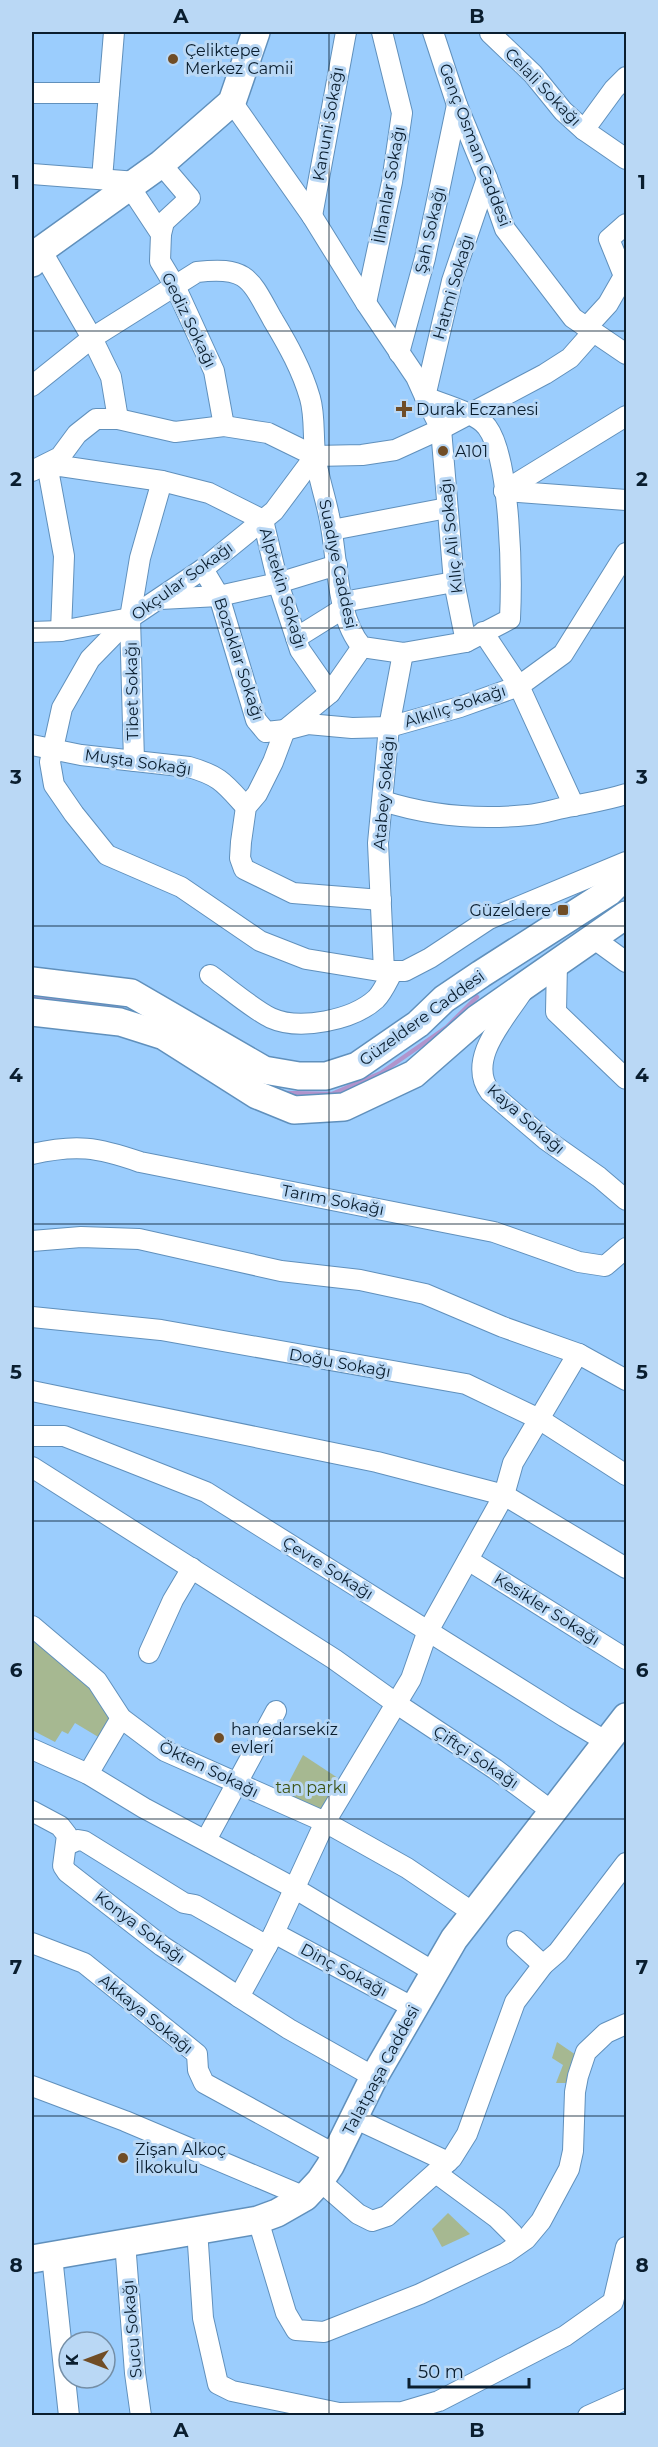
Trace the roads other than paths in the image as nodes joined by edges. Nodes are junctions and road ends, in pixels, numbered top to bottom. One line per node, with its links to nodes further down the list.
1 (114, 32): 9 (street)
2 (256, 32): 10 (main road)
3 (346, 32): 19 (street, Kanuni Sokağı)
4 (382, 32): 24 (street, İlhanlar Sokağı)
5 (433, 32): 11 (street, Genç Osman Caddesi)
6 (489, 32): 12 (street, Celali Sokağı)
7 (627, 77): 12 (street)
8 (32, 93): 9 (street)
9 (110, 93): 17 (street)
10 (232, 102): 14 (main road); 19 (street)
11 (457, 105): 16 (street, Genç Osman Caddesi); 27 (street, Şah Sokağı)
12 (584, 130): 13 (street, Celali Sokağı)
13 (627, 159)
14 (161, 164): 18 (main road); 21 (street)
15 (32, 174): 17 (street)
16 (487, 178): 25 (street, Genç Osman Caddesi); 30 (street, Hatmi Sokağı)
17 (102, 179): 18 (street)
18 (134, 184): 21 (street); 22 (main road)
19 (312, 216): 24 (street)
20 (627, 224): 25 (street)
21 (161, 234): 23 (street, Gediz Sokağı)
22 (36, 257): 26 (street)
23 (175, 286): 26 (street, Suadıye Caddesi); 34 (street, Gediz Sokağı); 36 (street, Suadıye Caddesi)
24 (366, 303): 27 (street)
25 (589, 330): 28 (street, Genç Osman Caddesi); 31 (street)
26 (92, 338): 29 (street, Suadıye Caddesi); 33 (street)
27 (399, 353): 30 (street)
28 (627, 354)
29 (32, 386)
30 (425, 397): 31 (street, Suadıye Caddesi); 35 (street)
31 (468, 414): 35 (street); 39 (street, Suadıye Caddesi)
32 (627, 416): 39 (street)
33 (118, 419): 34 (street); 37 (street)
34 (224, 426): 36 (street)
35 (441, 429): 36 (street); 41 (street, Kılıç Ali Sokağı)
36 (315, 456): 42 (street, Okçular Sokağı); 43 (street, Suadıye Caddesi)
37 (39, 467): 38 (street, Alptekin Sokağı); 53 (street)
38 (162, 481): 42 (street, Alptekin Sokağı); 52 (street, Tibet Sokağı)
39 (504, 491): 40 (street); 55 (street, Suadıye Caddesi)
40 (627, 500)
41 (447, 508): 43 (street); 47 (street, Kılıç Ali Sokağı)
42 (263, 520): 46 (street, Okçular Sokağı); 48 (street, Alptekin Sokağı)
43 (332, 530): 45 (street, Suadıye Caddesi)
44 (627, 553): 59 (street, Alkılıç Sokağı)
45 (337, 565): 48 (street); 51 (street, Suadıye Caddesi)
46 (203, 569): 49 (street, Bozoklar Sokağı); 50 (street, Okçular Sokağı)
47 (454, 582): 51 (street); 55 (street, Kılıç Ali Sokağı)
48 (278, 583): 49 (street); 56 (street, Alptekin Sokağı)
49 (219, 596): 50 (street); 62 (street, Bozoklar Sokağı)
50 (160, 599): 52 (street, Okçular Sokağı)
51 (344, 605): 56 (street); 57 (street, Suadıye Caddesi)
52 (130, 618): 53 (street); 64 (street, Okçular Sokağı); 65 (street, Tibet Sokağı)
53 (61, 631): 54 (street)
54 (32, 632)
55 (475, 637): 58 (street, Suadıye Caddesi); 59 (street)
56 (296, 638): 60 (street, Alptekin Sokağı)
57 (362, 647): 58 (street, Suadıye Caddesi); 60 (street)
58 (406, 652): 61 (street, Atabey Sokağı)
59 (519, 686): 61 (street, Alkılıç Sokağı); 68 (street)
60 (330, 693): 62 (street)
61 (389, 727): 62 (street, Alkılıç Sokağı); 67 (street, Atabey Sokağı)
62 (285, 730): 69 (street)
63 (32, 745): 64 (street, Muşta Sokağı)
64 (52, 749): 65 (street, Muşta Sokağı); 77 (street, Okçular Sokağı)
65 (134, 761): 69 (street, Muşta Sokağı)
66 (627, 794): 68 (street)
67 (383, 801): 68 (street); 72 (street, Atabey Sokağı)
68 (574, 806)
69 (246, 807): 72 (street)
70 (627, 862): 77 (street)
71 (627, 874): 81 (main road, Güzeldere Caddesi)
72 (381, 900): 77 (street, Atabey Sokağı)
73 (627, 915): 74 (main road, Güzeldere Caddesi)
74 (593, 938): 75 (street); 76 (main road, Güzeldere Caddesi)
75 (627, 962)
76 (557, 963): 80 (main road, Güzeldere Caddesi); 84 (street)
77 (388, 971): 78 (street)
78 (210, 975)
79 (32, 981): 81 (main road, Güzeldere Caddesi)
80 (526, 984): 83 (main road, Güzeldere Caddesi); 86 (street, Kaya Sokağı)
81 (130, 993): 83 (main road)
82 (32, 1012): 83 (main road, Güzeldere Caddesi)
83 (120, 1022)
84 (627, 1079)
85 (32, 1155): 88 (street, Tarım Sokağı)
86 (627, 1200)
87 (32, 1241): 90 (street)
88 (623, 1259)
89 (32, 1317): 93 (street, Doğu Sokağı)
90 (579, 1354): 91 (street); 93 (street)
91 (627, 1380)
92 (32, 1391): 97 (street)
93 (539, 1419): 96 (street, Doğu Sokağı); 97 (street)
94 (32, 1436): 102 (street, Çevre Sokağı)
95 (32, 1467): 99 (street, Çiftçi Sokağı)
96 (627, 1475)
97 (504, 1495): 98 (street); 100 (street)
98 (468, 1560): 102 (street); 104 (street, Kesikler Sokağı)
99 (192, 1568): 103 (street); 105 (street, Çiftçi Sokağı)
100 (627, 1568)
101 (32, 1626): 108 (street, Ökten Sokağı)
102 (429, 1630): 105 (street); 109 (street, Çevre Sokağı)
103 (149, 1653)
104 (627, 1659)
105 (397, 1704): 114 (street, Çiftçi Sokağı); 115 (street)
106 (276, 1711): 112 (street)
107 (627, 1717): 109 (main road, Talatpaşa Caddesi)
108 (121, 1718): 111 (street); 112 (street, Ökten Sokağı)
109 (608, 1742): 114 (main road, Talatpaşa Caddesi)
110 (32, 1749): 111 (street)
111 (88, 1774): 116 (street)
112 (236, 1784): 115 (street, Ökten Sokağı); 116 (street)
113 (32, 1811): 117 (street)
114 (553, 1812): 120 (main road, Talatpaşa Caddesi)
115 (325, 1822): 119 (street); 120 (street, Ökten Sokağı)
116 (206, 1840): 119 (street)
117 (67, 1845): 121 (street, Dinç Sokağı); 126 (street, Konya Sokağı)
118 (626, 1866): 124 (street)
119 (294, 1888): 121 (street); 125 (street)
120 (475, 1914): 125 (main road, Talatpaşa Caddesi)
121 (271, 1939): 126 (street); 127 (street, Dinç Sokağı)
122 (517, 1941): 124 (street)
123 (32, 1943): 132 (street, Akkaya Sokağı)
124 (543, 1965): 133 (street)
125 (434, 1972): 127 (main road, Talatpaşa Caddesi)
126 (239, 1997): 129 (street)
127 (414, 2008): 129 (main road, Talatpaşa Caddesi)
128 (627, 2024): 135 (street)
129 (374, 2077): 131 (main road, Talatpaşa Caddesi)
130 (32, 2086): 134 (street)
131 (354, 2118): 132 (main road, Talatpaşa Caddesi); 133 (street)
132 (336, 2155): 134 (main road, Talatpaşa Caddesi)
133 (442, 2167): 134 (street); 137 (street)
134 (312, 2189): 135 (main road, Talatpaşa Caddesi)
135 (258, 2220): 136 (main road, Talatpaşa Caddesi)
136 (197, 2229): 138 (main road, Talatpaşa Caddesi); 139 (street)
137 (513, 2234)
138 (125, 2242): 140 (main road, Talatpaşa Caddesi); 143 (street, Sucu Sokağı)
139 (627, 2247)
140 (42, 2257): 142 (street)
141 (627, 2399): 144 (street)
142 (69, 2415)
143 (141, 2415)
144 (588, 2415)

